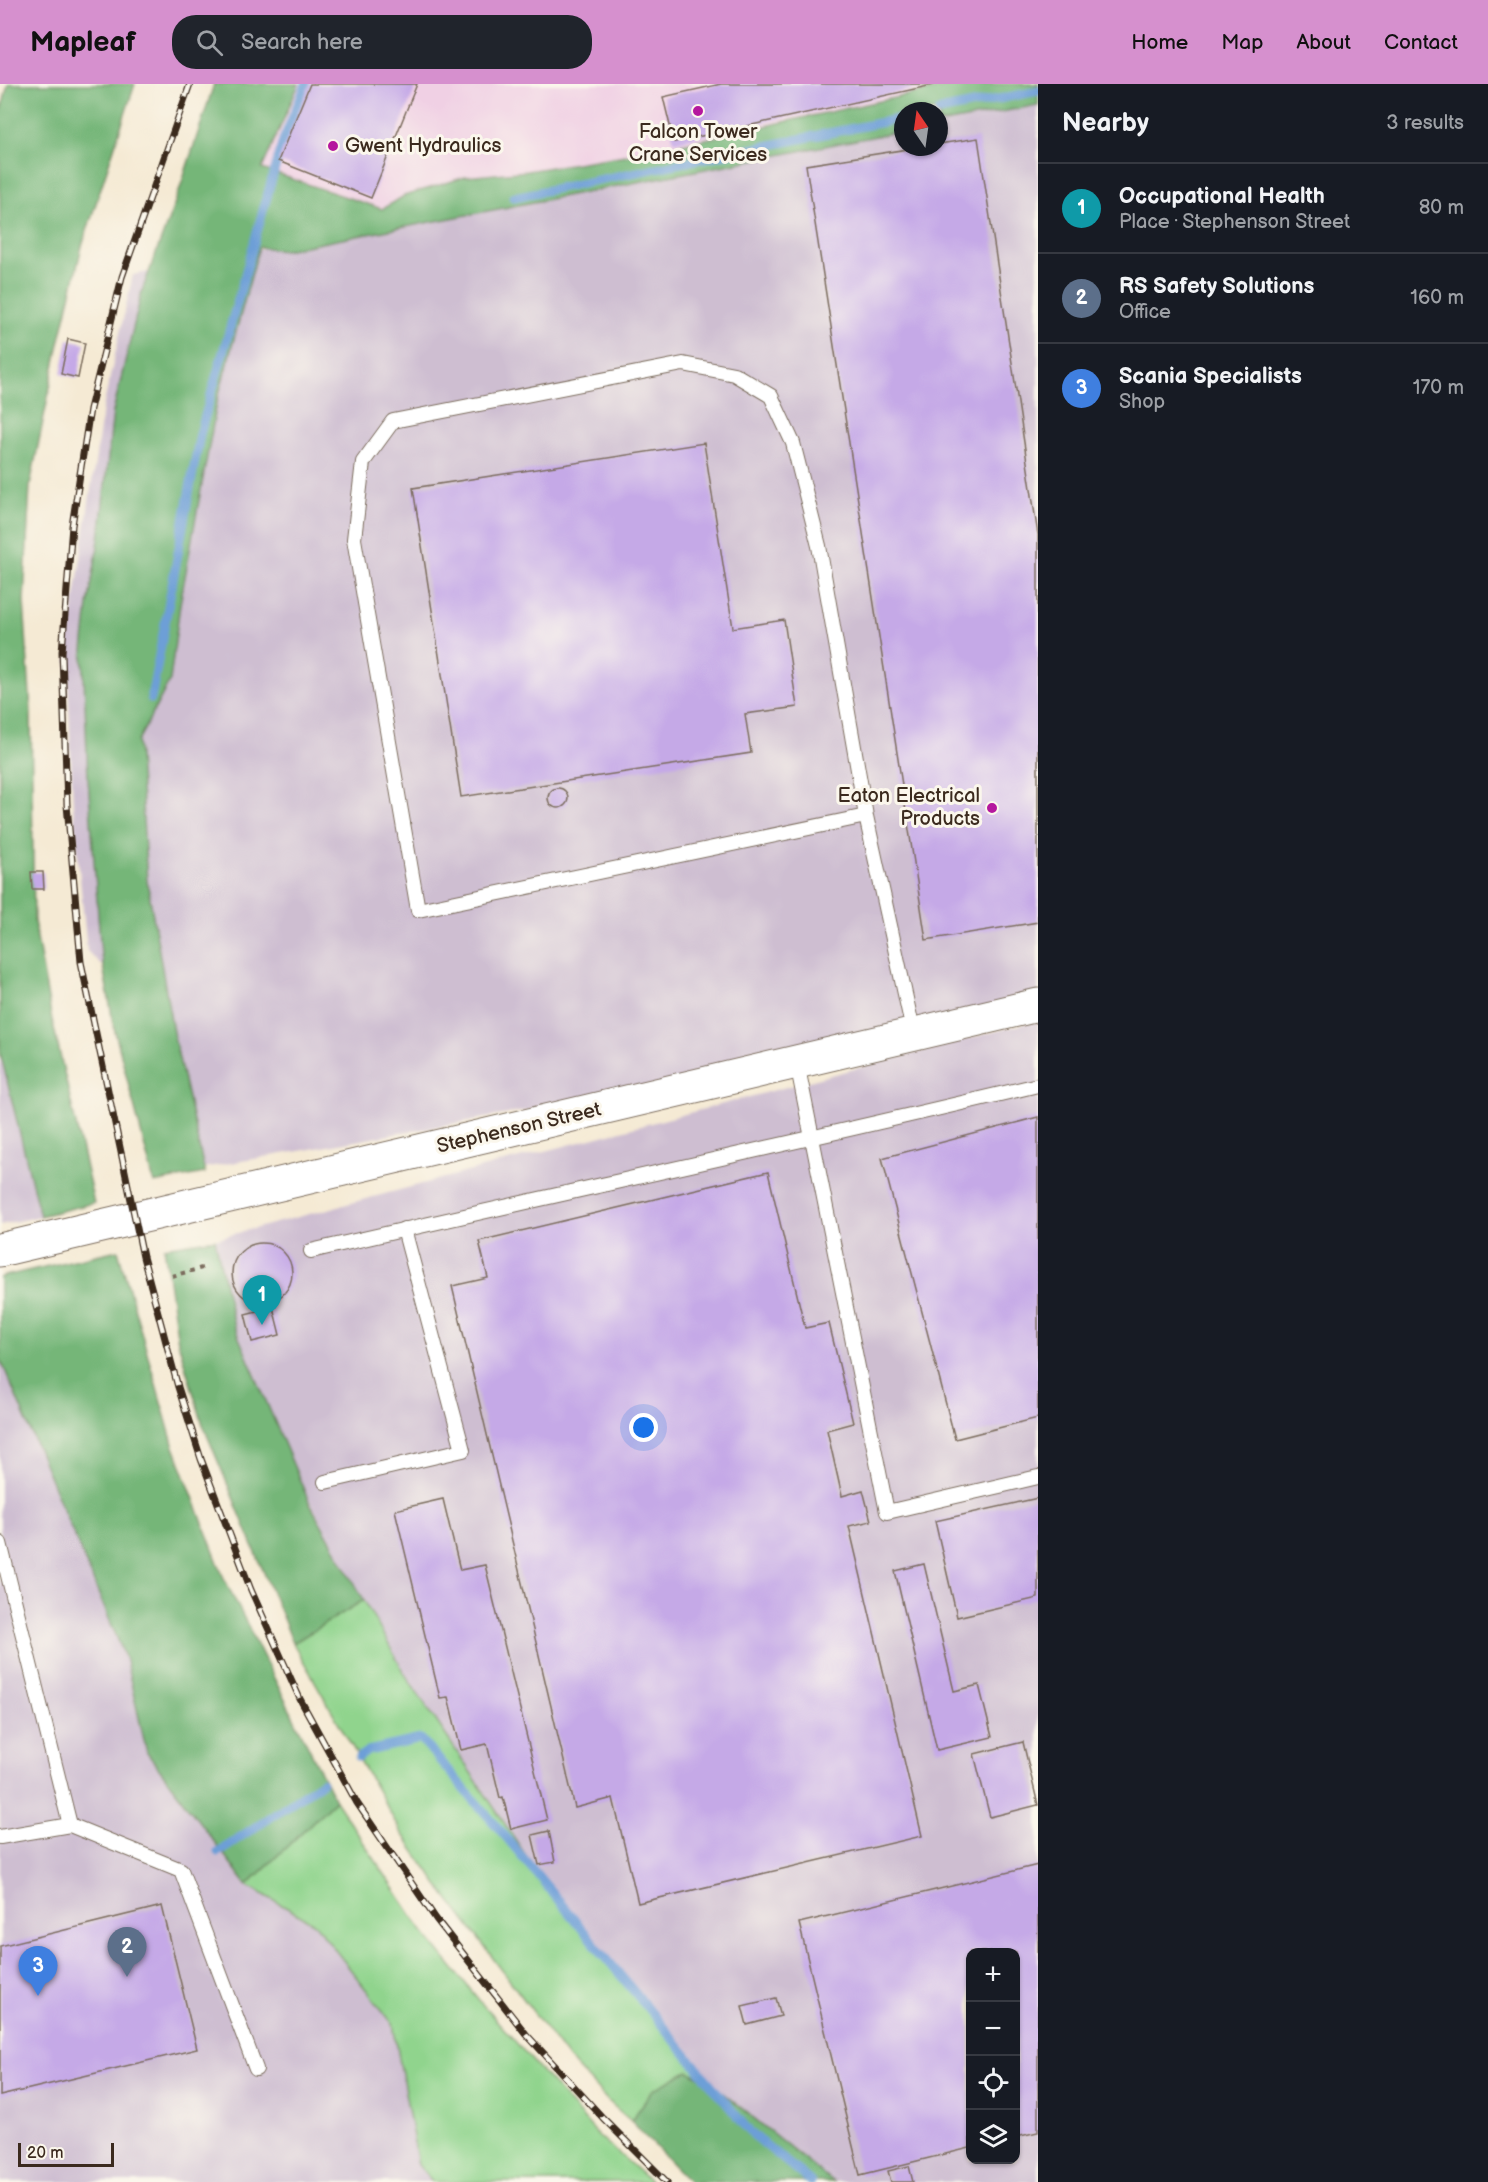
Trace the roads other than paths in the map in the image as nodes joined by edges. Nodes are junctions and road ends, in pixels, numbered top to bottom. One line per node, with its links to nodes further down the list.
1 (866, 816): 1 (lane); 3 (lane)
2 (1038, 1005): 3 (street, Stephenson Street)
3 (914, 1035): 4 (street, Stephenson Street)
4 (797, 1063): 6 (lane); 8 (street, Stephenson Street)
5 (1038, 1085): 6 (lane)
6 (813, 1139): 7 (lane); 10 (lane)
7 (404, 1229): 9 (lane); 11 (lane)
8 (0, 1250)
9 (311, 1251)
10 (1038, 1477)
11 (325, 1482)
12 (0, 1543): 13 (lane)
13 (70, 1825): 14 (lane); 15 (lane)
14 (0, 1837)
15 (256, 2069)

